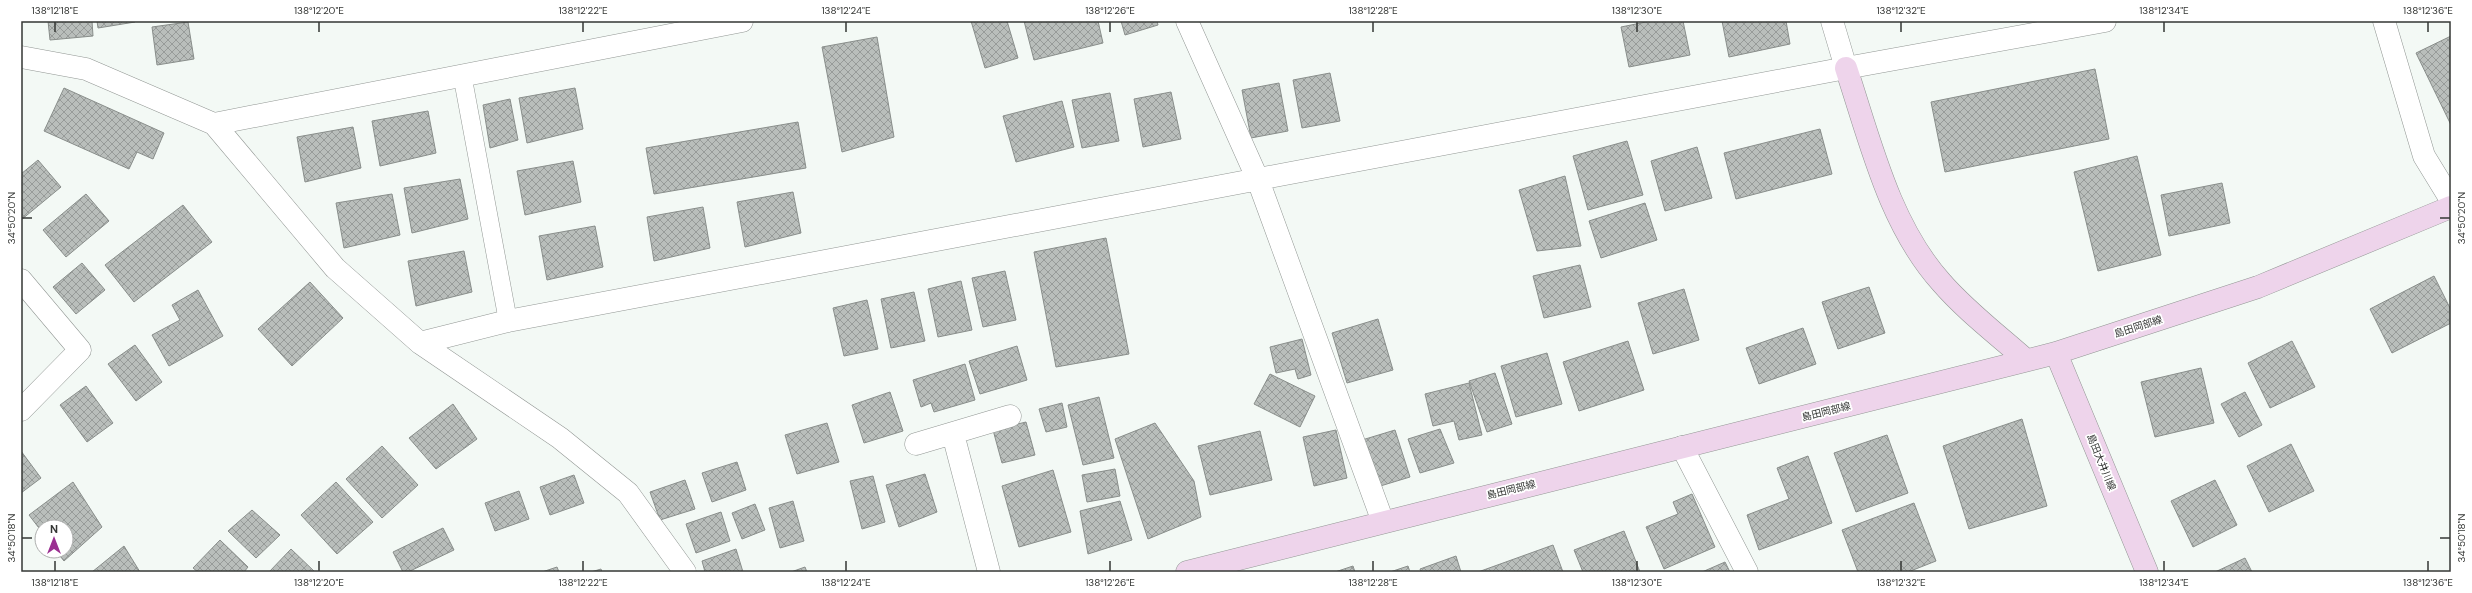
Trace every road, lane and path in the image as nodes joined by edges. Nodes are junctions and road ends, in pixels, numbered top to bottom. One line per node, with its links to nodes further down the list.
1 (742, 21): 9 (street)
2 (1187, 21): 11 (street)
3 (1832, 21): 8 (street)
4 (2105, 21): 6 (street)
5 (2384, 21): 12 (street)
6 (1998, 30): 8 (street)
7 (21, 57): 10 (street)
8 (1846, 68): 11 (street); 18 (main road)
9 (462, 74): 10 (street); 15 (lane)
10 (214, 124): 16 (street)
11 (1258, 180): 15 (street); 24 (street)
12 (2451, 200)
13 (2451, 207): 17 (main road, 島田岡部線)
14 (21, 280): 19 (street)
15 (508, 321): 16 (street)
16 (420, 343): 25 (street)
17 (2056, 353): 18 (main road, 島田岡部線); 29 (main road, 島田大井川線)
18 (2026, 360): 23 (main road, 島田岡部線)
19 (21, 410)
20 (1010, 416): 21 (street)
21 (953, 434): 22 (street); 26 (street)
22 (916, 444)
23 (1682, 447): 24 (main road, 島田岡部線); 28 (street)
24 (1383, 522): 27 (main road, 島田岡部線)
25 (685, 572)
26 (989, 572)
27 (1189, 572)
28 (1747, 572)
29 (2147, 572)

